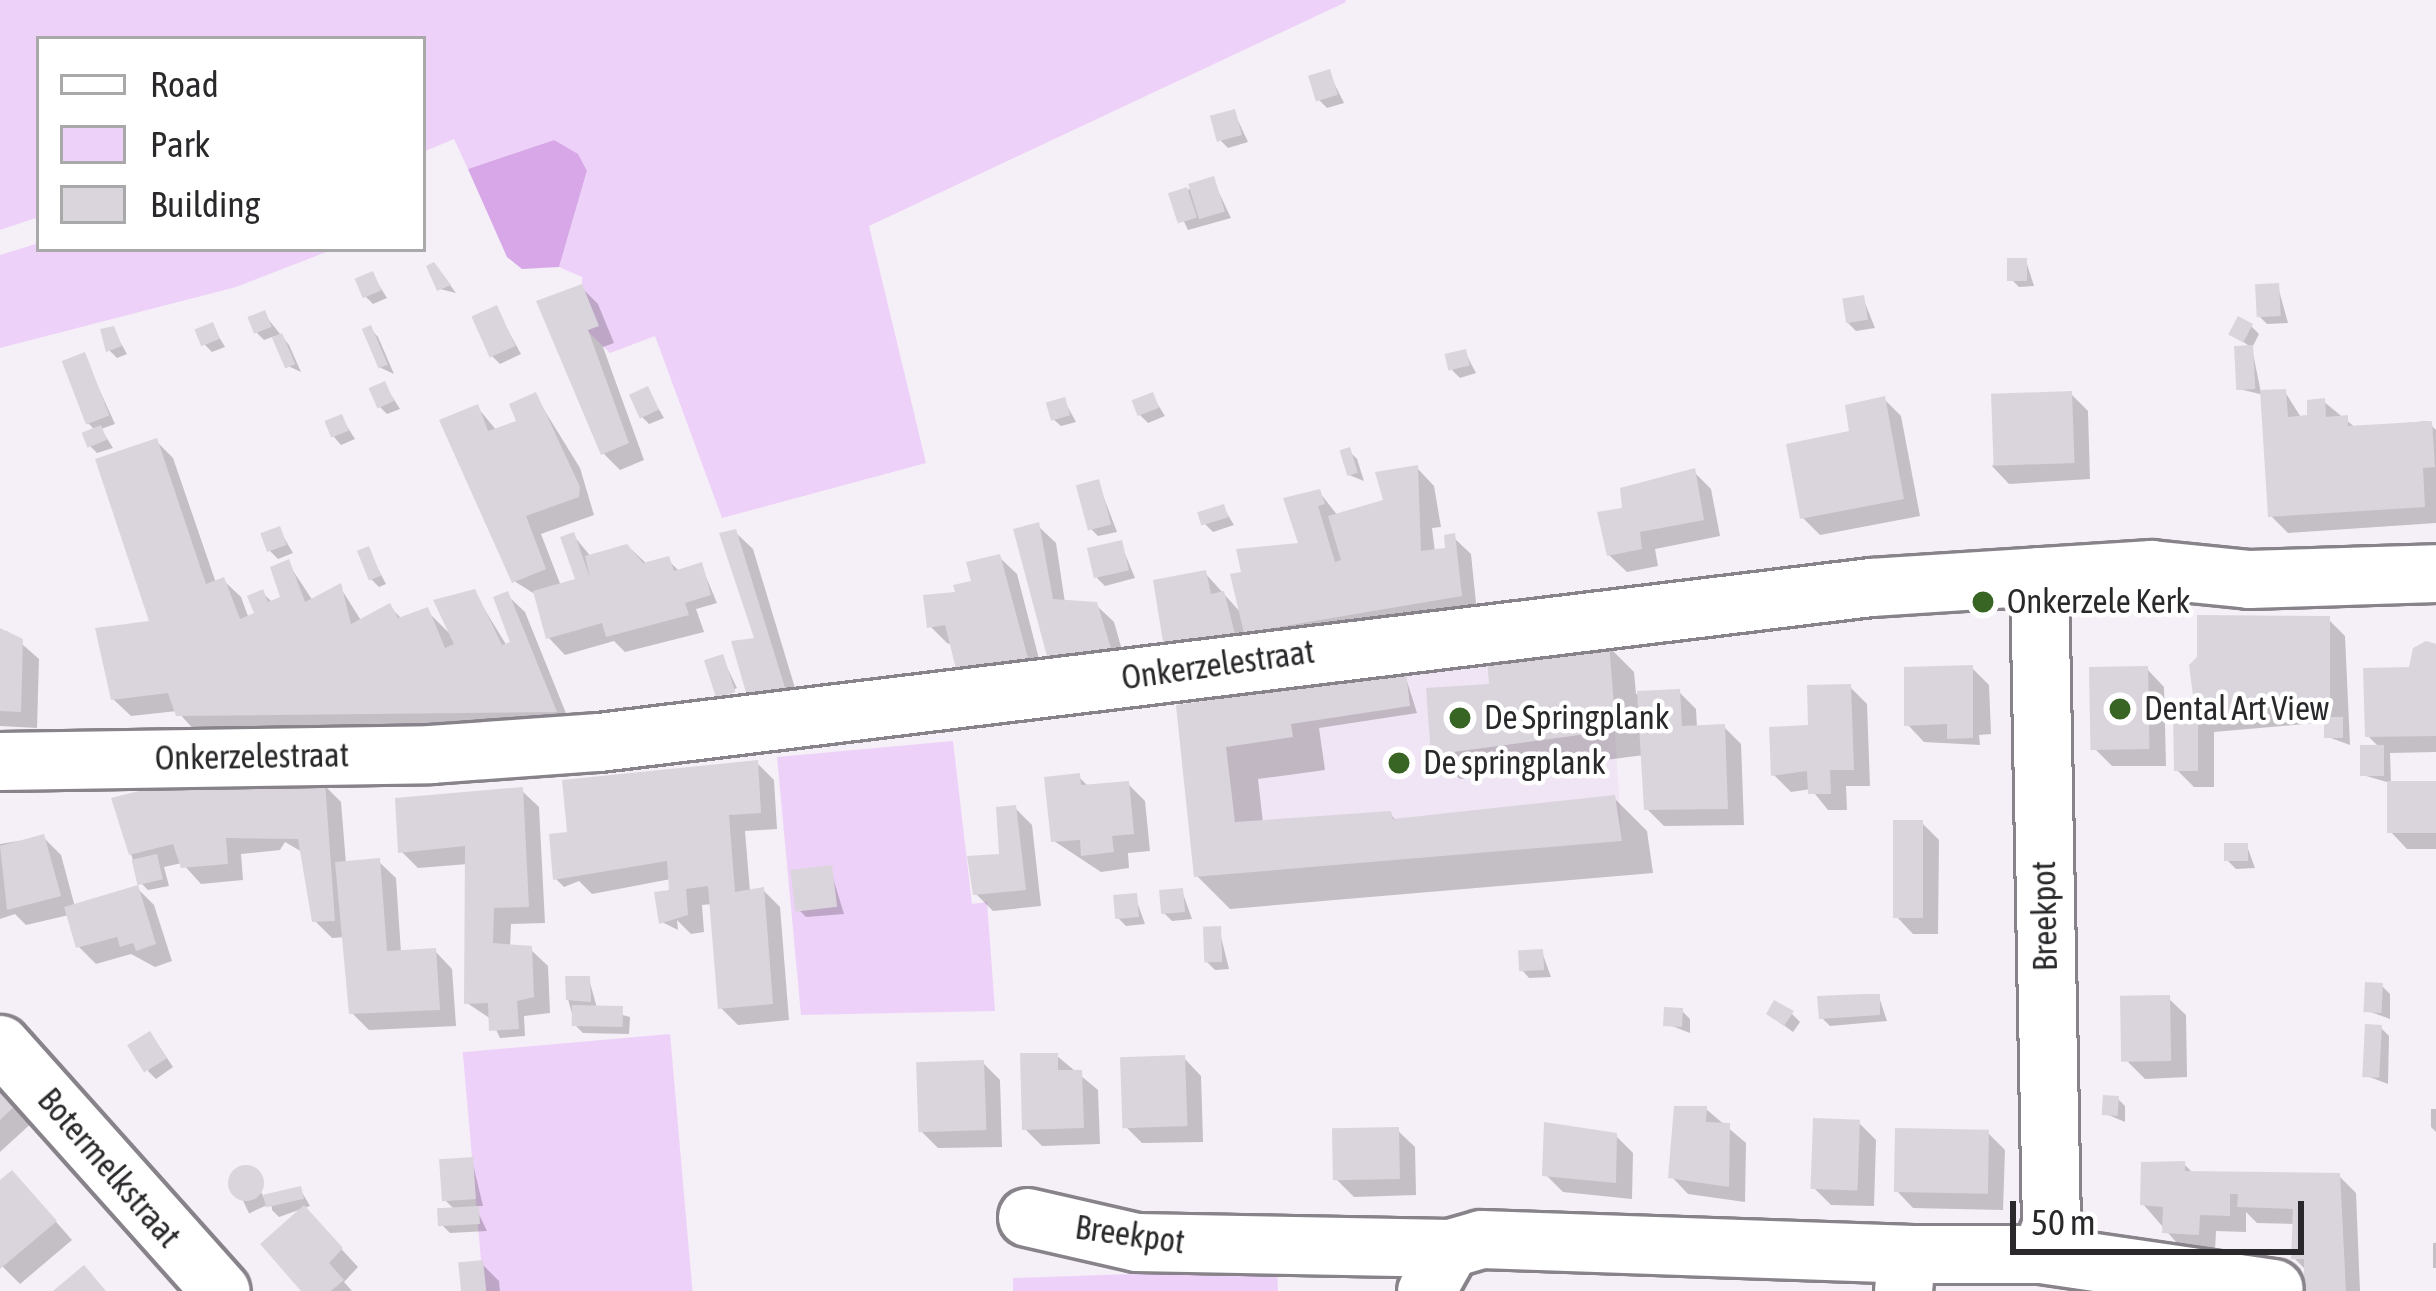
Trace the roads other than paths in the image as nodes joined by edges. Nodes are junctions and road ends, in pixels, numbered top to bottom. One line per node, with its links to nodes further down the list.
1 (2436, 573): 2 (street, Onkerzelestraat)
2 (2039, 576): 3 (street, Onkerzelestraat); 6 (street, Breekpot)
3 (0, 761)
4 (0, 1043): 10 (street, Botermelkstraat)
5 (1027, 1217): 7 (street, Breekpot)
6 (2040, 1254): 8 (street, Breekpot); 9 (street, Breekpot)
7 (1438, 1269): 8 (street, Breekpot)
8 (1904, 1272)
9 (2274, 1288)
10 (221, 1291)

